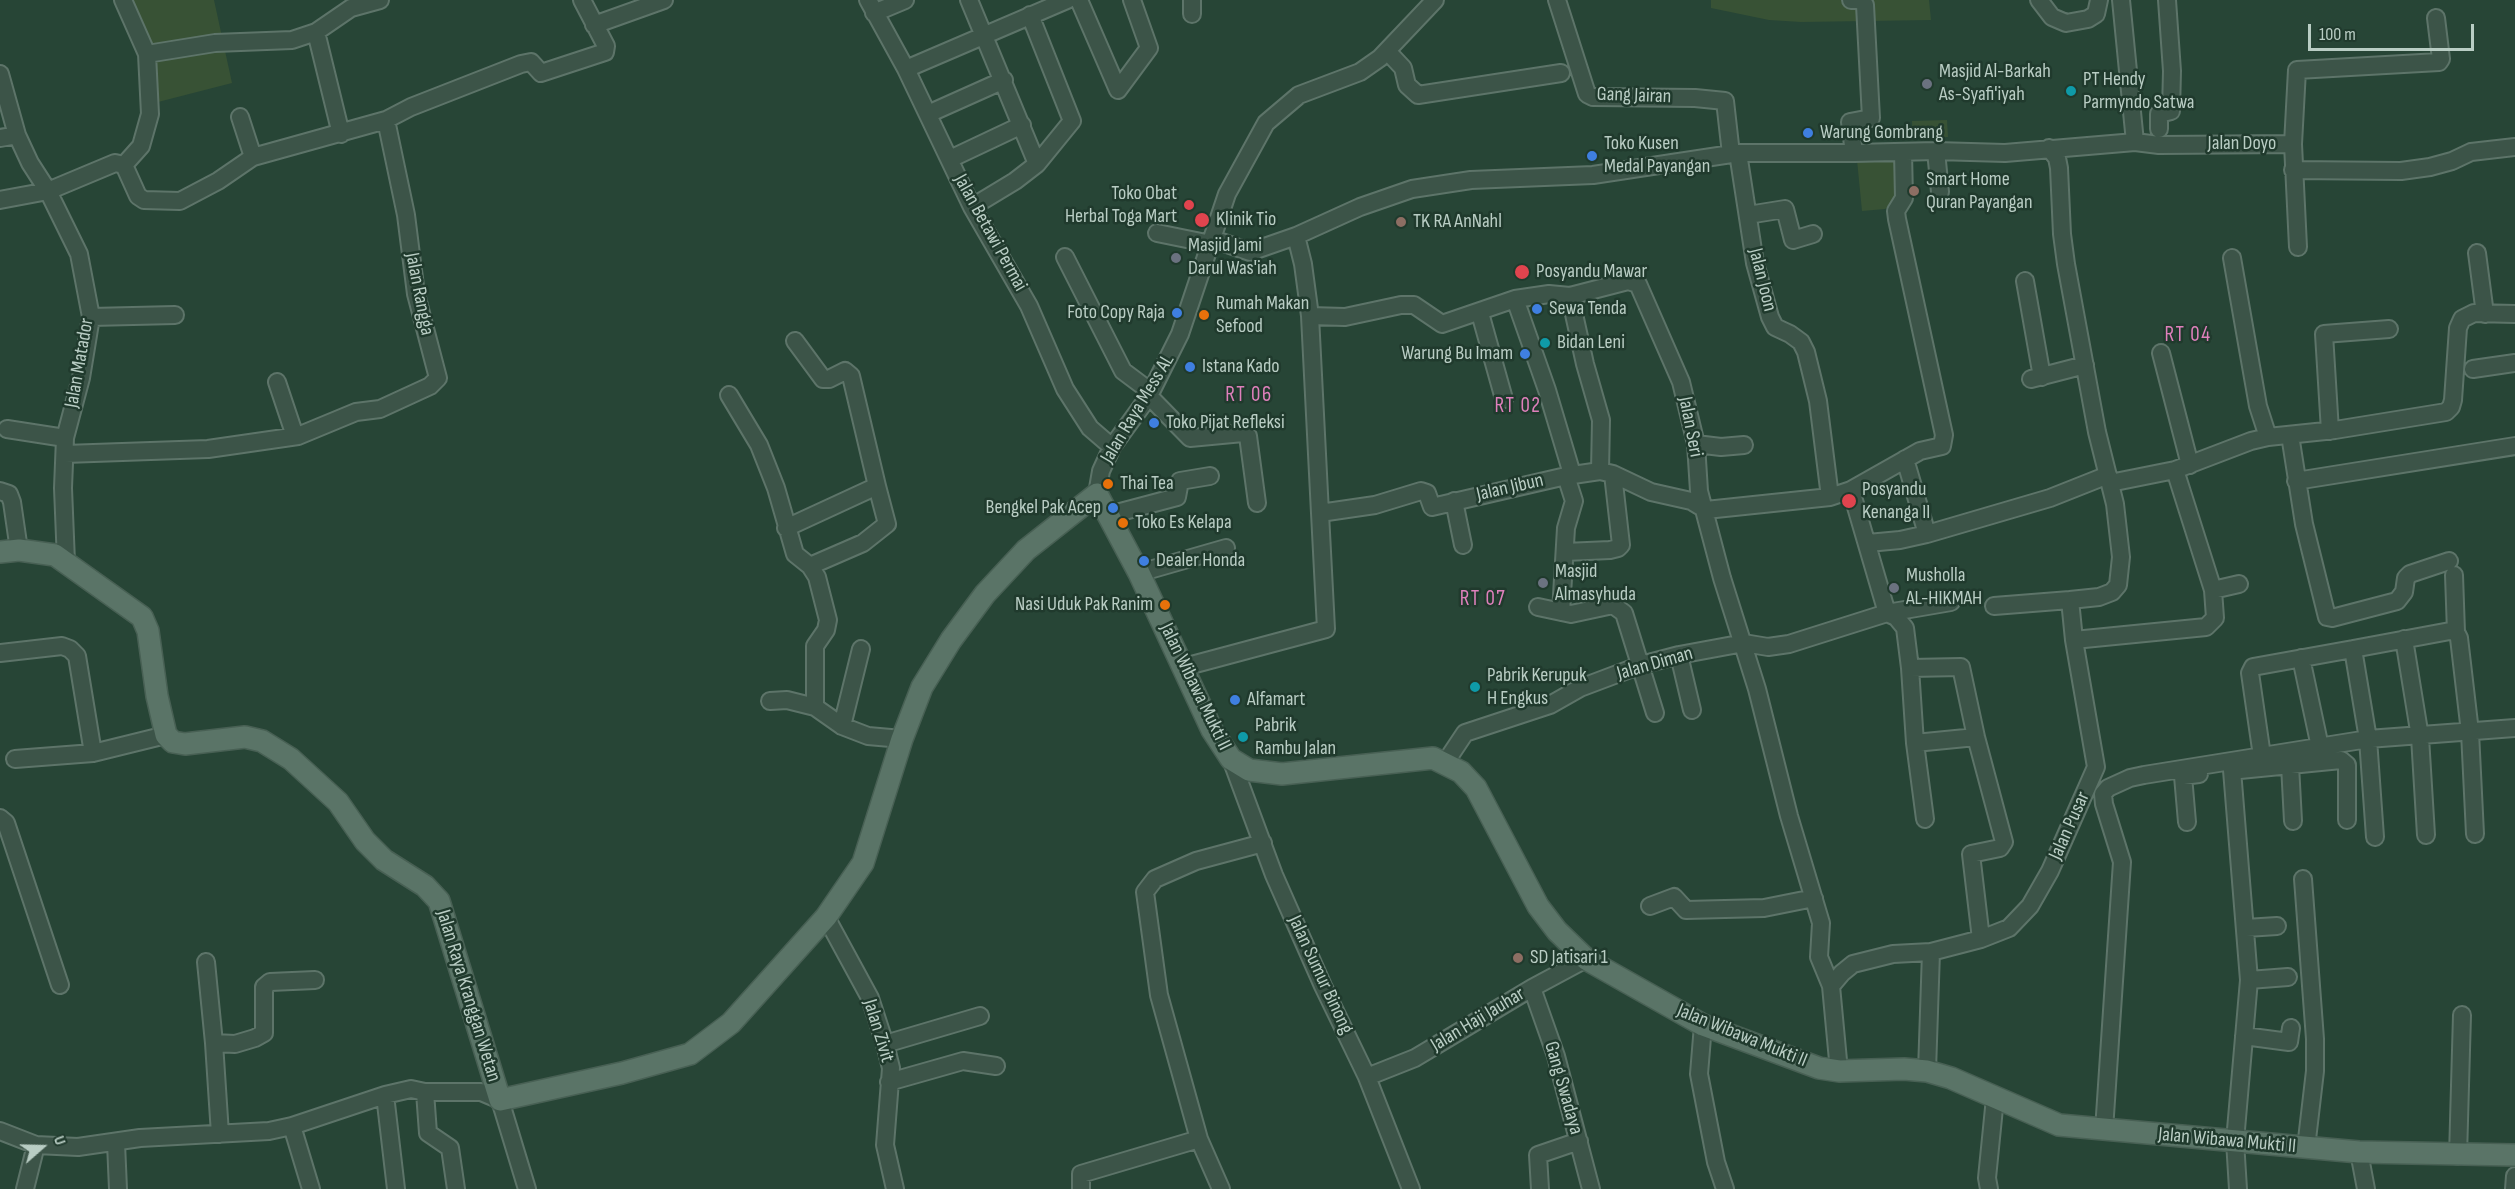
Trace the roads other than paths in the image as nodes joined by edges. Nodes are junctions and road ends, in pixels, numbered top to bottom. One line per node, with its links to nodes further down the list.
1 (123, 0): 25 (street)
2 (380, 0): 17 (street)
3 (582, 0): 21 (street)
4 (664, 0): 21 (street)
5 (904, 0): 18 (street)
6 (969, 0): 23 (street)
7 (1067, 0): 19 (street)
8 (1079, 0): 9 (street)
9 (1132, 0)
10 (1435, 0): 24 (street, Jalan Raya Mess AL)
11 (1557, 0): 44 (street, Gang Jairan)
12 (1851, 0): 45 (street)
13 (2039, 0): 14 (street)
14 (2099, 0)
15 (2121, 0): 38 (street)
16 (2167, 0): 34 (street)
17 (350, 4): 22 (street)
18 (871, 6): 26 (street, Jalan Betawi Permai)
19 (1030, 15): 23 (street); 48 (street)
20 (2436, 18): 39 (street)
21 (594, 25): 32 (street)
22 (316, 32): 25 (street); 35 (street)
23 (984, 34): 26 (street); 29 (street)
24 (1388, 52): 27 (street); 59 (street, Jalan Raya Mess AL)
25 (147, 54): 49 (street)
26 (906, 69): 30 (street, Jalan Betawi Permai)
27 (1561, 73)
28 (0, 74): 36 (street, Jalan Matador)
29 (1004, 80): 30 (street); 33 (street)
30 (928, 114): 47 (street, Jalan Betawi Permai)
31 (240, 117): 46 (street)
32 (386, 120): 35 (street); 86 (street, Jalan Rangga)
33 (1022, 125): 47 (street); 48 (street)
34 (2159, 129)
35 (341, 134): 46 (street)
36 (17, 135): 37 (street); 51 (street, Jalan Matador)
37 (0, 138)
38 (2135, 142): 39 (street, Jalan Doyo); 41 (street, Jalan Doyo)
39 (2293, 144): 50 (street, Jalan Doyo)
40 (2515, 147): 50 (street, Jalan Doyo)
41 (2049, 148): 42 (street, Jalan Doyo); 77 (street)
42 (1936, 151): 43 (street, Jalan Doyo); 52 (street)
43 (1903, 152): 45 (street, Jalan Doyo); 93 (street)
44 (1735, 153): 45 (street, Jalan Doyo); 55 (street, Jalan Joon); 58 (street, Jalan Doyo)
45 (1854, 153)
46 (253, 157): 49 (street)
47 (950, 159): 54 (street, Jalan Betawi Permai)
48 (1037, 164): 54 (street)
49 (124, 165): 51 (street)
50 (2293, 170): 60 (street)
51 (48, 191): 53 (street); 72 (street, Jalan Matador)
52 (1940, 192)
53 (0, 200)
54 (972, 207): 92 (street, Jalan Betawi Permai)
55 (1748, 215): 57 (street); 104 (street, Jalan Joon)
56 (1157, 233): 59 (street, Jalan Doyo)
57 (1813, 234)
58 (1296, 236): 59 (street, Jalan Doyo); 71 (street)
59 (1212, 241): 80 (street, Jalan Raya Mess AL)
60 (2298, 247)
61 (2477, 253): 68 (street)
62 (1065, 257): 80 (street)
63 (2232, 258): 87 (street)
64 (2025, 281): 77 (street)
65 (1570, 296): 66 (street, Jalan Seri); 88 (street, Jalan Seri); 95 (street)
66 (1515, 299): 67 (street, Jalan Seri); 96 (street)
67 (1480, 313): 71 (street, Jalan Seri); 82 (street)
68 (2485, 314): 69 (street); 84 (street)
69 (2515, 314)
70 (175, 315): 72 (street)
71 (1310, 316): 108 (street)
72 (91, 317): 90 (street, Jalan Matador)
73 (2389, 329): 84 (street)
74 (795, 341): 100 (street)
75 (2161, 353): 94 (street)
76 (2515, 363): 78 (street)
77 (2085, 365): 98 (street)
78 (2473, 369)
79 (277, 382): 86 (street)
80 (1150, 394): 92 (street, Jalan Raya Mess AL); 106 (street)
81 (729, 395): 110 (street)
82 (1504, 399)
83 (7, 429): 90 (street, Jalan Rangga)
84 (2331, 431): 85 (street)
85 (2290, 435): 87 (street); 99 (street)
86 (298, 436): 90 (street, Jalan Rangga)
87 (2268, 437): 94 (street)
88 (1696, 444): 89 (street); 107 (street, Jalan Seri)
89 (1744, 445)
90 (65, 446): 117 (street, Jalan Matador)
91 (2515, 446): 99 (street)
92 (1112, 447): 103 (street, Jalan Raya Mess AL)
93 (1905, 459): 101 (street); 111 (street)
94 (2182, 467): 98 (street); 121 (street)
95 (1606, 473): 96 (street, Jalan Jibun); 107 (street); 116 (street)
96 (1569, 475): 105 (street, Jalan Jibun); 116 (street)
97 (1210, 476): 109 (street)
98 (2109, 479): 111 (street); 122 (street)
99 (2296, 481): 128 (street)
100 (877, 486): 110 (street); 118 (street)
101 (1851, 490): 104 (street); 112 (street)
102 (0, 491): 115 (street)
103 (1097, 494): 109 (main road, Jalan Wibawa Mukti II); 150 (main road, Jalan Raya Kranggan Wetan)
104 (1830, 497): 107 (street)
105 (1455, 501): 108 (street, Jalan Jibun); 113 (street)
106 (1257, 503)
107 (1706, 510): 131 (street, Jalan Seri)
108 (1320, 513): 138 (street)
109 (1109, 515): 119 (main road, Jalan Wibawa Mukti II)
110 (786, 528): 118 (street)
111 (1928, 534): 112 (street)
112 (1868, 543): 127 (street)
113 (1463, 545)
114 (1226, 548): 119 (street)
115 (10, 551): 117 (main road)
116 (1565, 552): 126 (street)
117 (66, 562): 147 (main road)
118 (810, 566): 141 (street)
119 (1139, 573): 138 (main road, Jalan Wibawa Mukti II)
120 (2239, 584): 121 (street)
121 (2213, 590): 130 (street)
122 (2070, 600): 124 (street); 130 (street, Jalan Pusar)
123 (1951, 602): 127 (street, Jalan Diman)
124 (1994, 606)
125 (1538, 607): 126 (street)
126 (1561, 612): 137 (street)
127 (1887, 613): 131 (street, Jalan Diman); 139 (street)
128 (2456, 632): 129 (street); 146 (street)
129 (2404, 639): 133 (street); 148 (street)
130 (2074, 640): 176 (street, Jalan Pusar)
131 (1744, 644): 135 (street, Jalan Diman); 171 (street, Jalan Seri)
132 (861, 648): 144 (street)
133 (2353, 649): 136 (street); 151 (street)
134 (0, 653): 154 (street)
135 (1678, 655): 137 (street, Jalan Diman); 142 (street)
136 (2301, 658): 153 (street); 155 (street)
137 (1641, 665): 143 (street); 158 (street, Jalan Diman)
138 (1184, 666): 157 (main road, Jalan Wibawa Mukti II)
139 (1910, 668): 149 (street); 152 (street)
140 (770, 701): 141 (street)
141 (815, 707): 144 (street)
142 (1692, 710)
143 (1655, 713)
144 (842, 726): 150 (street)
145 (2515, 728): 146 (street)
146 (2470, 732): 148 (street); 166 (street)
147 (166, 735): 154 (street); 201 (main road, Jalan Raya Kranggan Wetan)
148 (2420, 736): 151 (street); 167 (street)
149 (1976, 737): 152 (street); 176 (street)
150 (902, 739): 173 (main road, Jalan Raya Kranggan Wetan)
151 (2368, 739): 153 (street); 168 (street)
152 (1915, 743): 162 (street)
153 (2320, 747): 155 (street)
154 (93, 753): 156 (street)
155 (2262, 756): 204 (street)
156 (15, 759)
157 (1231, 759): 158 (main road, Jalan Wibawa Mukti II); 169 (street, Jalan Sumur Binong)
158 (1445, 763): 178 (main road, Jalan Wibawa Mukti II)
159 (2290, 765): 160 (street); 163 (street); 164 (street)
160 (2232, 770): 165 (street); 175 (street)
161 (0, 818): 183 (street)
162 (1925, 819)
163 (2347, 820)
164 (2293, 821)
165 (2187, 822)
166 (2475, 834)
167 (2426, 835)
168 (2375, 837)
169 (1263, 843): 196 (street, Jalan Sumur Binong); 206 (street)
170 (2303, 879): 211 (street)
171 (1814, 898): 172 (street); 184 (street, Jalan Seri)
172 (1650, 906)
173 (826, 918): 192 (street, Jalan Zivit); 201 (main road, Jalan Raya Kranggan Wetan)
174 (2277, 926): 175 (street)
175 (2246, 928): 182 (street)
176 (1981, 939): 177 (street, Jalan Pusar)
177 (1931, 952): 184 (street, Jalan Pusar); 195 (street)
178 (1586, 959): 185 (street, Jalan Haji Jauhar); 188 (main road, Jalan Wibawa Mukti II)
179 (207, 962): 191 (street)
180 (2288, 977): 182 (street)
181 (315, 980): 191 (street)
182 (2249, 980): 189 (street)
183 (60, 985)
184 (1831, 986): 194 (street)
185 (1532, 988): 196 (street, Jalan Haji Jauhar); 207 (street, Gang Swadaya)
186 (980, 1016): 192 (street)
187 (2462, 1016): 214 (street)
188 (1703, 1025): 194 (main road, Jalan Wibawa Mukti II); 228 (street)
189 (2244, 1036): 190 (street); 208 (street)
190 (2290, 1040)
191 (214, 1043): 205 (street)
192 (885, 1044): 197 (street, Jalan Zivit)
193 (996, 1066): 197 (street)
194 (1839, 1071): 195 (main road, Jalan Wibawa Mukti II)
195 (1927, 1071): 200 (main road, Jalan Wibawa Mukti II)
196 (1367, 1077): 225 (street, Jalan Sumur Binong)
197 (890, 1082): 222 (street, Jalan Zivit)
198 (425, 1092): 199 (street); 201 (street); 220 (street)
199 (385, 1095): 202 (street); 219 (street)
200 (1995, 1098): 204 (main road, Jalan Wibawa Mukti II); 229 (street)
201 (500, 1100): 221 (street)
202 (292, 1126): 205 (street); 218 (street)
203 (3, 1127): 210 (street)
204 (2098, 1129): 208 (main road, Jalan Wibawa Mukti II)
205 (220, 1134): 209 (street)
206 (1199, 1138): 223 (street); 224 (street)
207 (1578, 1141): 226 (street); 227 (street, Gang Swadaya)
208 (2235, 1141): 211 (main road, Jalan Wibawa Mukti II); 230 (street)
209 (116, 1143): 210 (street); 217 (street)
210 (36, 1145): 216 (street)
211 (2306, 1148): 212 (main road, Jalan Wibawa Mukti II)
212 (2359, 1152): 214 (main road, Jalan Wibawa Mukti II); 231 (street)
213 (2515, 1155): 214 (main road, Jalan Wibawa Mukti II)
214 (2458, 1156)
215 (2515, 1176): 232 (street)
216 (25, 1189)
217 (118, 1189)
218 (311, 1189)
219 (396, 1189)
220 (456, 1189)
221 (527, 1189)
222 (895, 1189)
223 (1081, 1189)
224 (1221, 1189)
225 (1411, 1189)
226 (1540, 1189)
227 (1591, 1189)
228 (1725, 1189)
229 (1989, 1189)
230 (2238, 1189)
231 (2366, 1189)
232 (2514, 1189)

